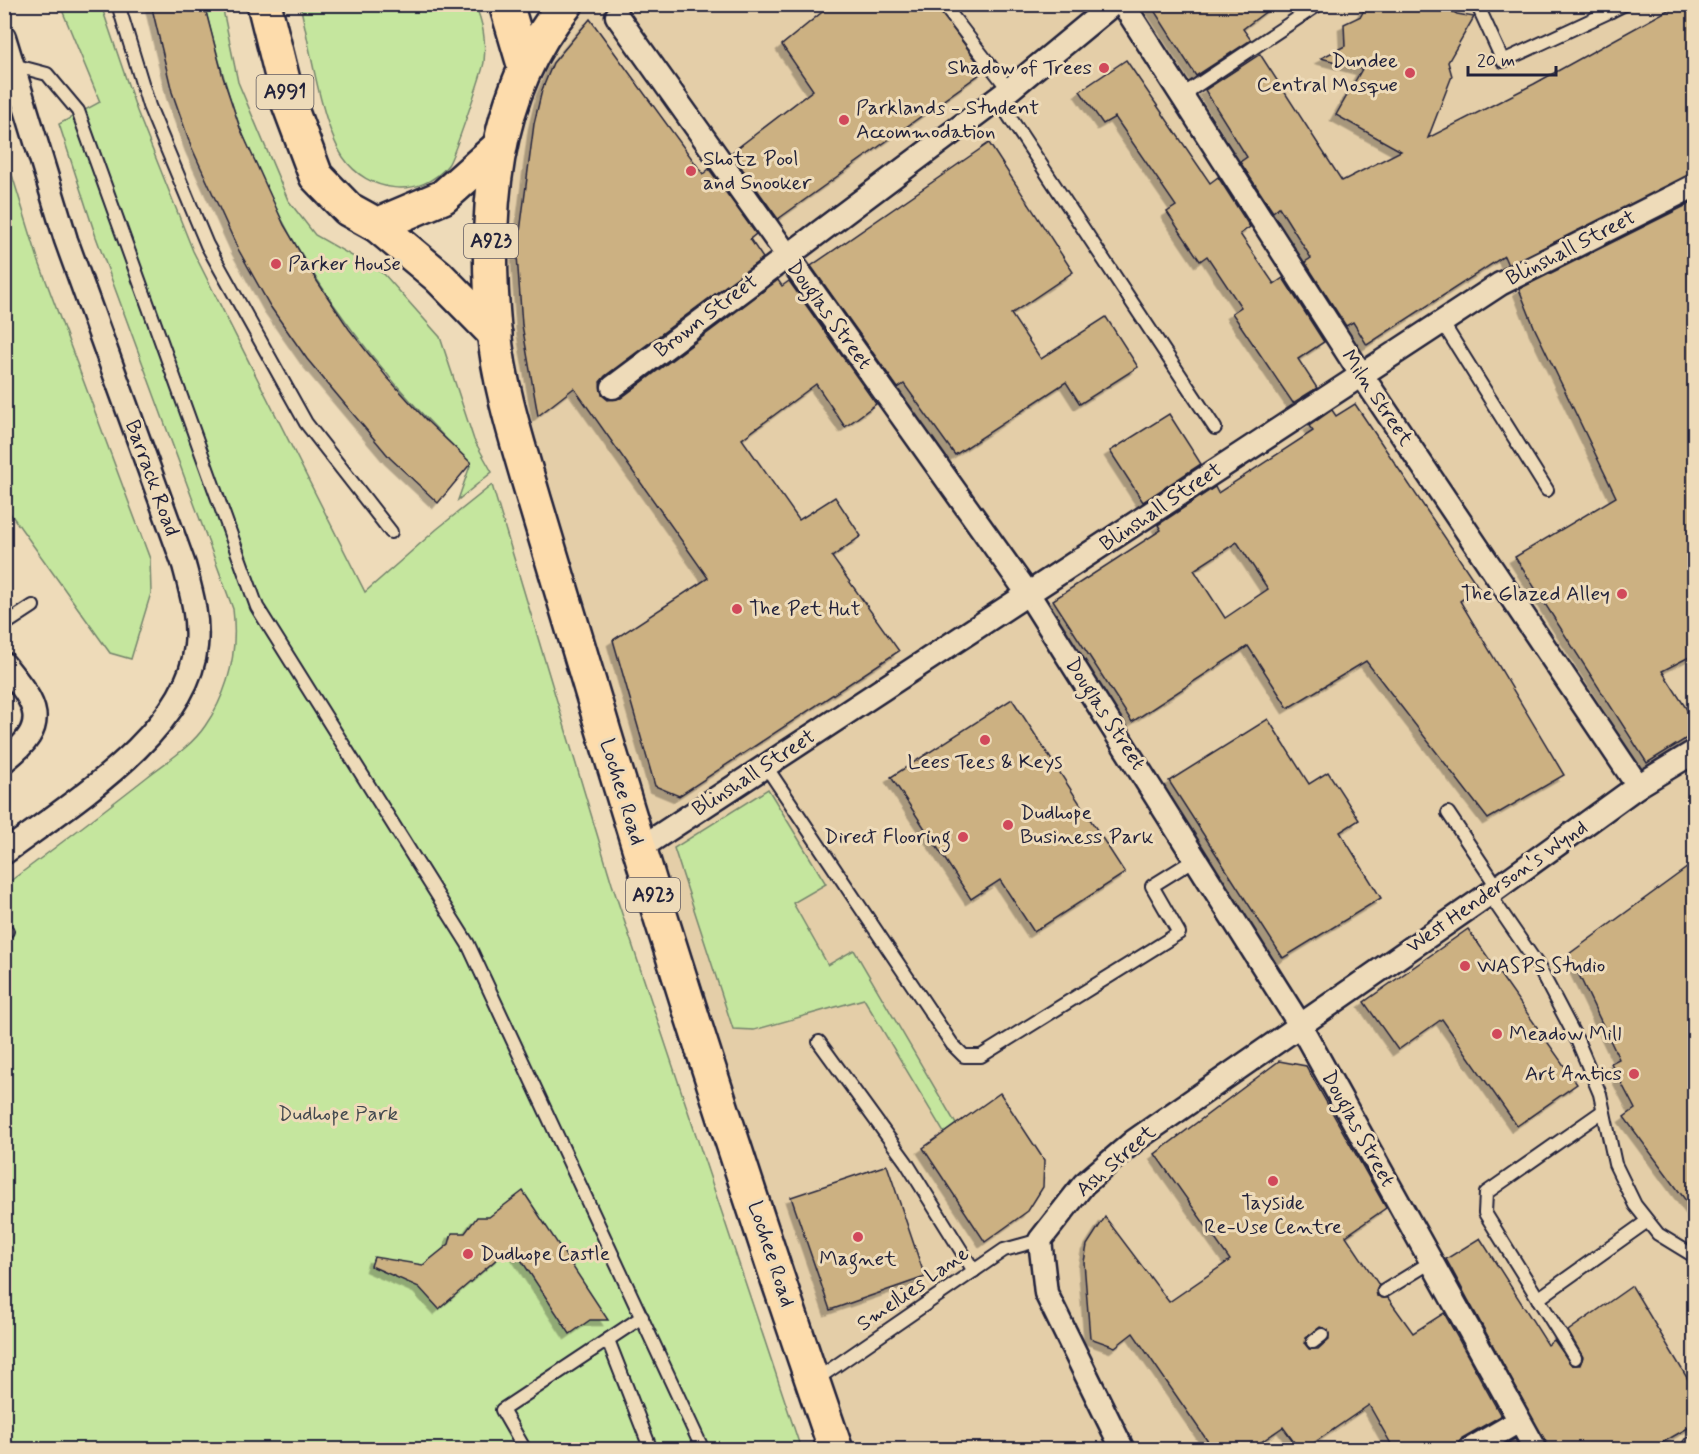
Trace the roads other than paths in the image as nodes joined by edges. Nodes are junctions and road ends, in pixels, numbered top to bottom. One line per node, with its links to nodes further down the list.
1 (118, 4): 28 (lane)
2 (264, 4): 20 (main road, A991)
3 (506, 4): 15 (main road)
4 (566, 4): 15 (main road, Lochee Road)
5 (943, 4): 16 (lane)
6 (1113, 4): 16 (street, Brown Street)
7 (1123, 4): 17 (street, Miln Street)
8 (1319, 4): 17 (lane)
9 (1476, 4): 11 (lane)
10 (1625, 4): 11 (lane)
11 (1609, 8)
12 (617, 16): 21 (street, Douglas Street)
13 (4, 37): 14 (street, Barrack Road)
14 (13, 64): 39 (street, Barrack Road); 52 (lane)
15 (525, 68): 18 (main road, Lochee Road)
16 (1003, 94): 21 (street, Brown Street); 26 (lane)
17 (1181, 96): 24 (street, Miln Street)
18 (498, 148): 20 (main road); 23 (main road, Lochee Road / A923)
19 (1695, 186): 22 (street, Blinshall Street)
20 (377, 225): 23 (main road, A923)
21 (786, 256): 25 (street, Brown Street); 29 (street, Douglas Street)
22 (1442, 322): 24 (street, Blinshall Street); 27 (lane)
23 (495, 334): 38 (main road, Lochee Road / A923)
24 (1361, 374): 29 (street, Blinshall Street); 36 (street, Miln Street)
25 (613, 387)
26 (1215, 428)
27 (1547, 490)
28 (391, 532)
29 (1029, 595): 35 (street, Blinshall Street); 40 (street, Douglas Street)
30 (33, 606): 31 (lane)
31 (4, 626)
32 (4, 664): 34 (street)
33 (1695, 752): 36 (street, West Henderson's Wynd)
34 (4, 761)
35 (765, 765): 38 (street, Blinshall Street); 40 (lane)
36 (1638, 786): 41 (street, West Henderson's Wynd)
37 (1448, 813): 41 (lane)
38 (639, 849): 55 (main road, Lochee Road / A923)
39 (4, 854)
40 (1197, 858): 42 (street, Douglas Street)
41 (1494, 891): 42 (street, West Henderson's Wynd); 44 (lane)
42 (1300, 1025): 46 (street, Ash Street); 48 (street, Douglas Street)
43 (819, 1042): 49 (lane)
44 (1603, 1111): 45 (lane); 51 (lane)
45 (1646, 1222): 47 (lane); 51 (lane)
46 (1040, 1240): 49 (lane, Smellies Lane); 61 (street)
47 (1695, 1256)
48 (1431, 1262): 50 (lane); 56 (street, Douglas Street)
49 (974, 1270): 55 (lane, Smellies Lane)
50 (1384, 1291)
51 (1538, 1299): 54 (lane)
52 (642, 1317): 53 (lane); 59 (lane)
53 (608, 1340): 57 (lane); 58 (lane)
54 (1575, 1358)
55 (813, 1382): 60 (main road, Lochee Road / A923)
56 (1519, 1421): 62 (street); 63 (street, Douglas Street)
57 (525, 1449)
58 (651, 1449)
59 (703, 1449)
60 (836, 1449)
61 (1123, 1449)
62 (1469, 1449)
63 (1536, 1449)

